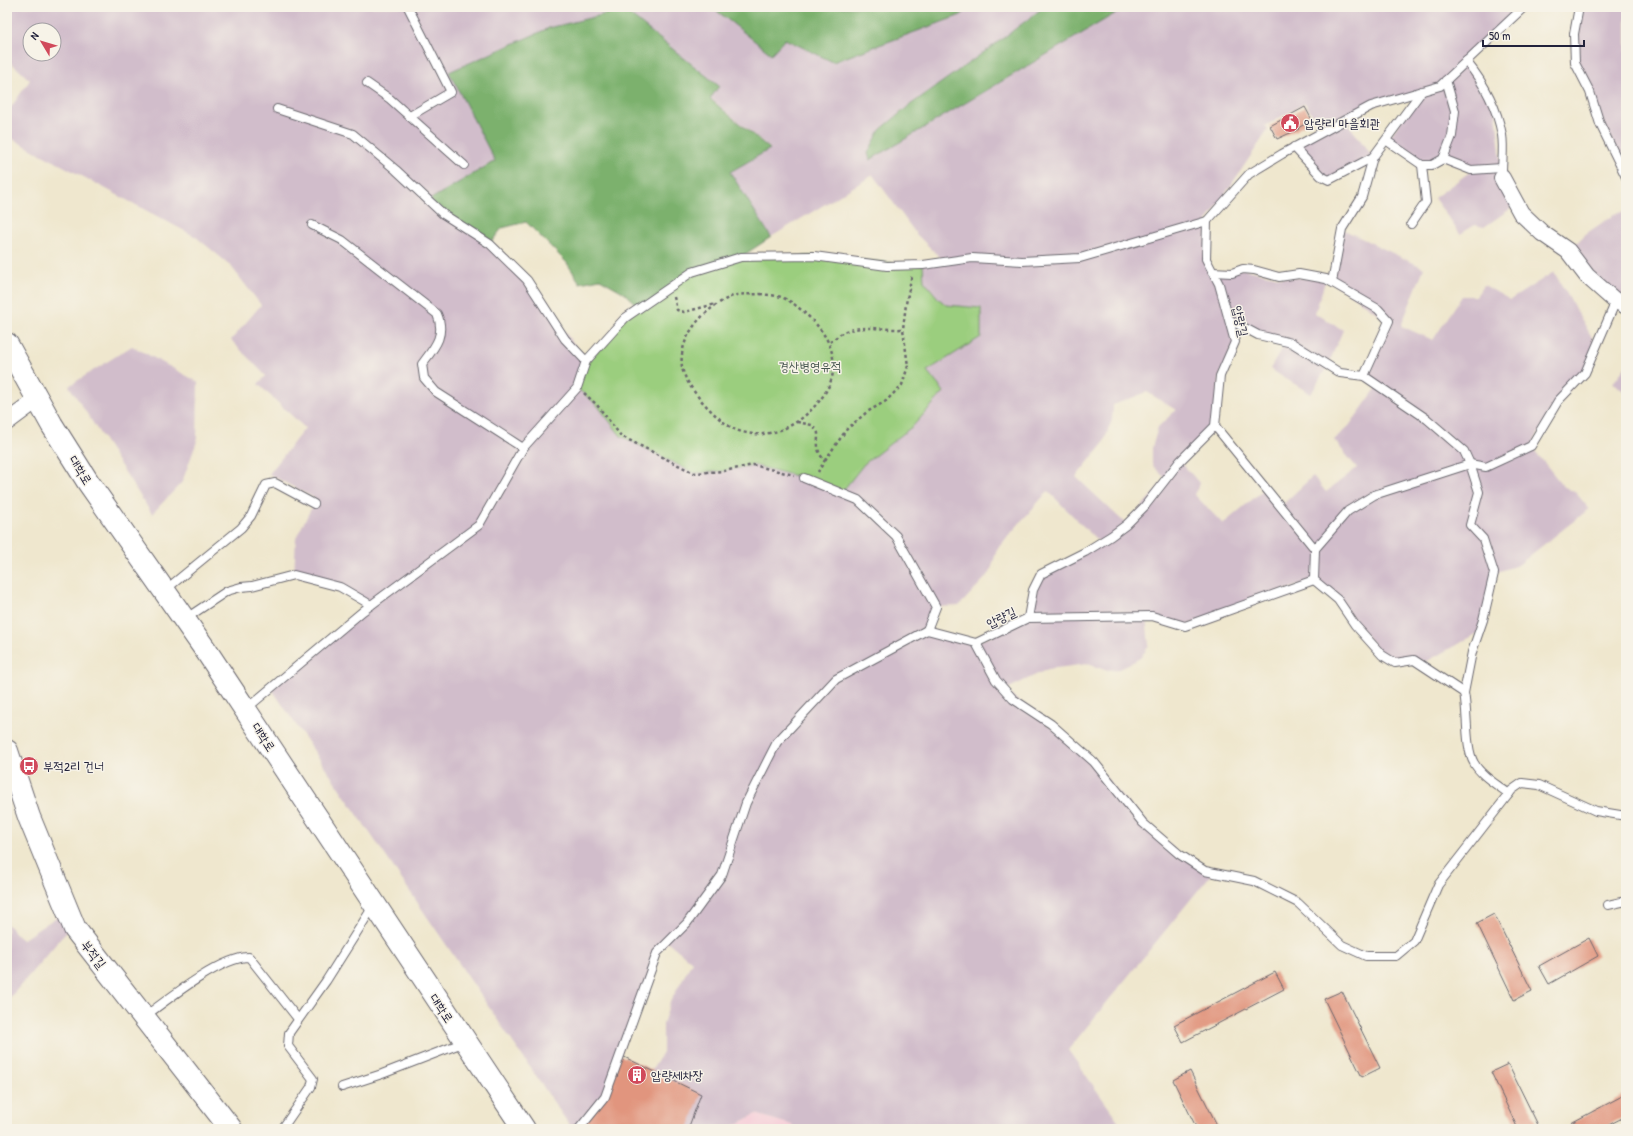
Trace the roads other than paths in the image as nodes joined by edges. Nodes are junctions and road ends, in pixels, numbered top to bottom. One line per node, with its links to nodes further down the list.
1 (408, 7): 9 (lane)
2 (1524, 7): 4 (lane)
3 (1579, 7): 17 (lane)
4 (1466, 61): 5 (lane); 16 (lane)
5 (1446, 80): 7 (lane); 13 (lane)
6 (367, 84): 9 (lane)
7 (1422, 91): 10 (lane); 11 (lane)
8 (277, 109): 26 (lane)
9 (410, 116): 14 (lane)
10 (1386, 141): 12 (lane); 15 (lane)
11 (1294, 147): 12 (lane); 18 (lane)
12 (1373, 157): 22 (lane)
13 (1443, 159): 15 (lane); 16 (lane)
14 (464, 165)
15 (1422, 165): 19 (lane)
16 (1502, 173): 23 (street)
17 (1626, 177)
18 (1207, 221): 21 (lane, 압량길); 26 (lane)
19 (1411, 224)
20 (312, 225): 31 (lane)
21 (1212, 272): 22 (lane); 24 (lane, 압량길)
22 (1332, 282): 27 (lane)
23 (1619, 302): 32 (lane)
24 (1230, 320): 27 (lane); 30 (lane, 압량길)
25 (7, 344): 28 (main road, 대학로)
26 (586, 361): 31 (lane)
27 (1364, 376): 32 (lane)
28 (38, 399): 29 (street); 37 (main road, 대학로)
29 (7, 422)
30 (1215, 426): 35 (lane); 39 (lane, 압량길)
31 (523, 448): 38 (lane)
32 (1470, 464): 35 (lane); 43 (lane)
33 (804, 478): 41 (lane)
34 (314, 504): 37 (lane)
35 (1314, 549): 36 (lane)
36 (1314, 580): 39 (lane); 43 (lane)
37 (164, 591): 40 (main road, 대학로)
38 (371, 605): 40 (lane); 44 (lane)
39 (1028, 618): 42 (lane, 압량길)
40 (184, 620): 44 (main road, 대학로)
41 (927, 630): 42 (lane); 58 (lane)
42 (976, 643): 46 (lane)
43 (1464, 693): 46 (lane)
44 (245, 709): 49 (main road, 대학로)
45 (7, 750): 51 (main road, 부적길)
46 (1509, 794): 47 (lane)
47 (1626, 816)
48 (1626, 901): 50 (lane)
49 (374, 905): 52 (lane); 53 (main road, 대학로)
50 (1608, 905)
51 (144, 1017): 52 (lane); 55 (main road, 부적길)
52 (298, 1019): 56 (lane)
53 (465, 1042): 54 (lane); 57 (main road, 대학로)
54 (342, 1087)
55 (231, 1129)
56 (282, 1129)
57 (524, 1129)
58 (579, 1129)

